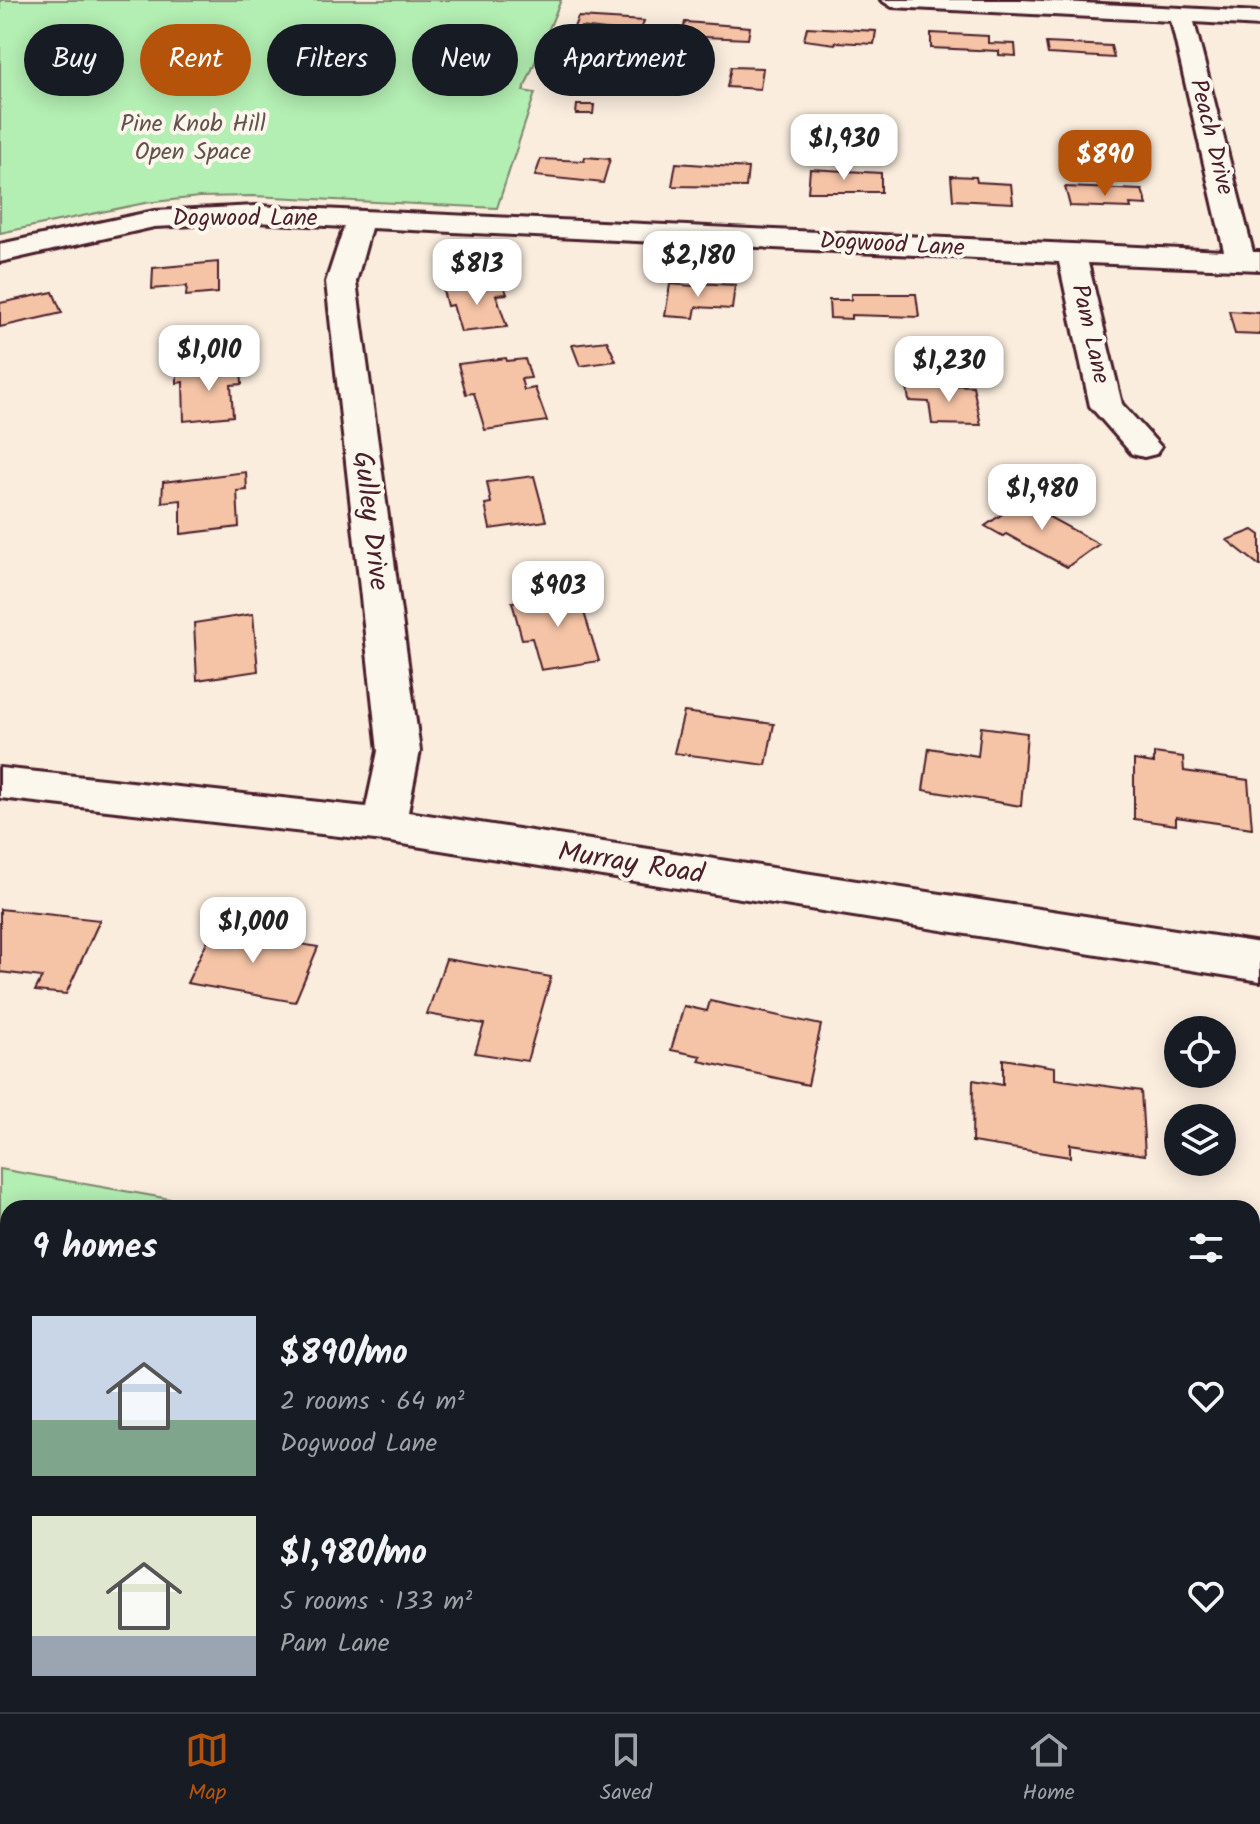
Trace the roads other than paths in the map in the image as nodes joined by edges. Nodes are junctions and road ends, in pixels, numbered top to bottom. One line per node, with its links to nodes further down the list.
1 (892, 0): 2 (street)
2 (972, 2): 3 (street)
3 (1181, 15): 4 (street); 8 (street, Peach Drive)
4 (1260, 19)
5 (360, 219): 6 (street, Dogwood Lane); 7 (street, Dogwood Lane); 11 (street, Gulley Drive)
6 (0, 253)
7 (1072, 254): 8 (street, Dogwood Lane); 9 (street, Pam Lane)
8 (1250, 260)
9 (1144, 447)
10 (0, 783): 11 (street, Murray Road)
11 (384, 825): 12 (street, Murray Road)
12 (1260, 962)

